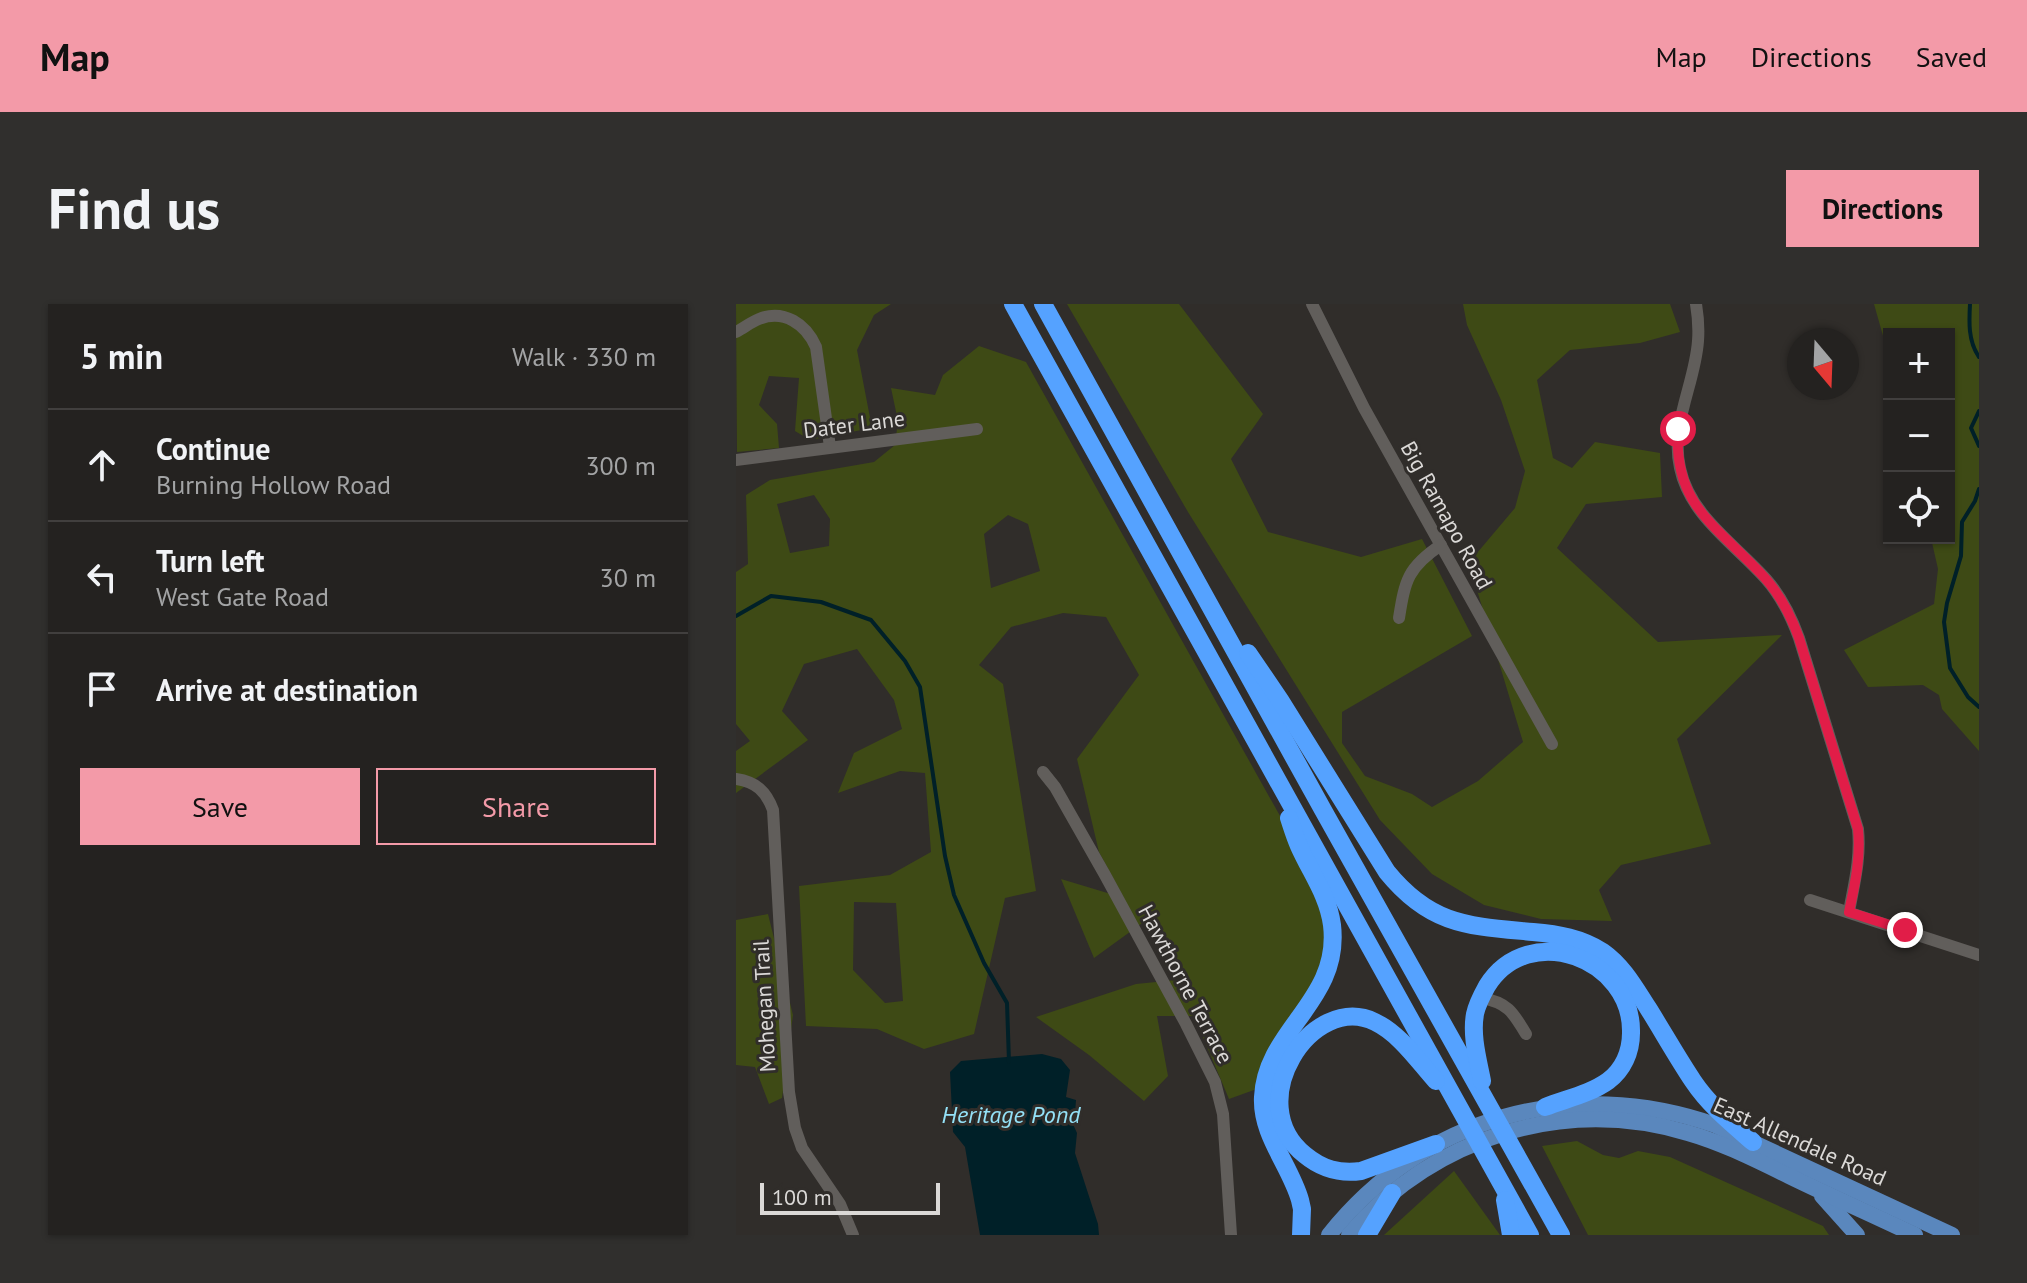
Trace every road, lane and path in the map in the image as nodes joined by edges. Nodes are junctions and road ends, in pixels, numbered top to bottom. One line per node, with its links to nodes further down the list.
1 (1013, 304): 13 (highway)
2 (1043, 304): 10 (highway)
3 (1312, 304): 9 (street, Big Ramapo Road)
4 (1696, 304): 17 (street)
5 (736, 332): 7 (street)
6 (977, 429): 7 (street, Dater Lane)
7 (830, 447): 8 (street, Dater Lane)
8 (736, 460)
9 (1441, 545): 11 (street); 12 (street, Big Ramapo Road)
10 (1182, 556): 21 (highway); 24 (highway)
11 (1399, 618)
12 (1552, 744)
13 (1270, 766): 23 (highway); 32 (highway)
14 (1043, 772): 31 (street, Hawthorne Terrace)
15 (736, 779): 30 (street, Mohegan Trail)
16 (1810, 900): 17 (street)
17 (1849, 912): 18 (street)
18 (1979, 955)
19 (1481, 998): 20 (street); 21 (highway); 22 (highway)
20 (1526, 1034)
21 (1486, 1100): 29 (highway)
22 (1545, 1107): 24 (main road, East Allendale Road); 25 (main road, East Allendale Road)
23 (1460, 1110): 25 (highway); 26 (highway)
24 (1753, 1142): 40 (main road, East Allendale Road)
25 (1436, 1144): 33 (main road, East Allendale Road)
26 (1502, 1185): 36 (highway); 37 (highway)
27 (1816, 1189): 28 (main road, East Allendale Road); 38 (main road); 39 (main road, East Allendale Road)
28 (1392, 1193): 34 (main road, East Allendale Road); 35 (highway)
29 (1560, 1232)
30 (853, 1235)
31 (1231, 1235)
32 (1301, 1235)
33 (1329, 1235)
34 (1349, 1235)
35 (1367, 1235)
36 (1511, 1235)
37 (1530, 1235)
38 (1857, 1235)
39 (1915, 1235)
40 (1952, 1235)

